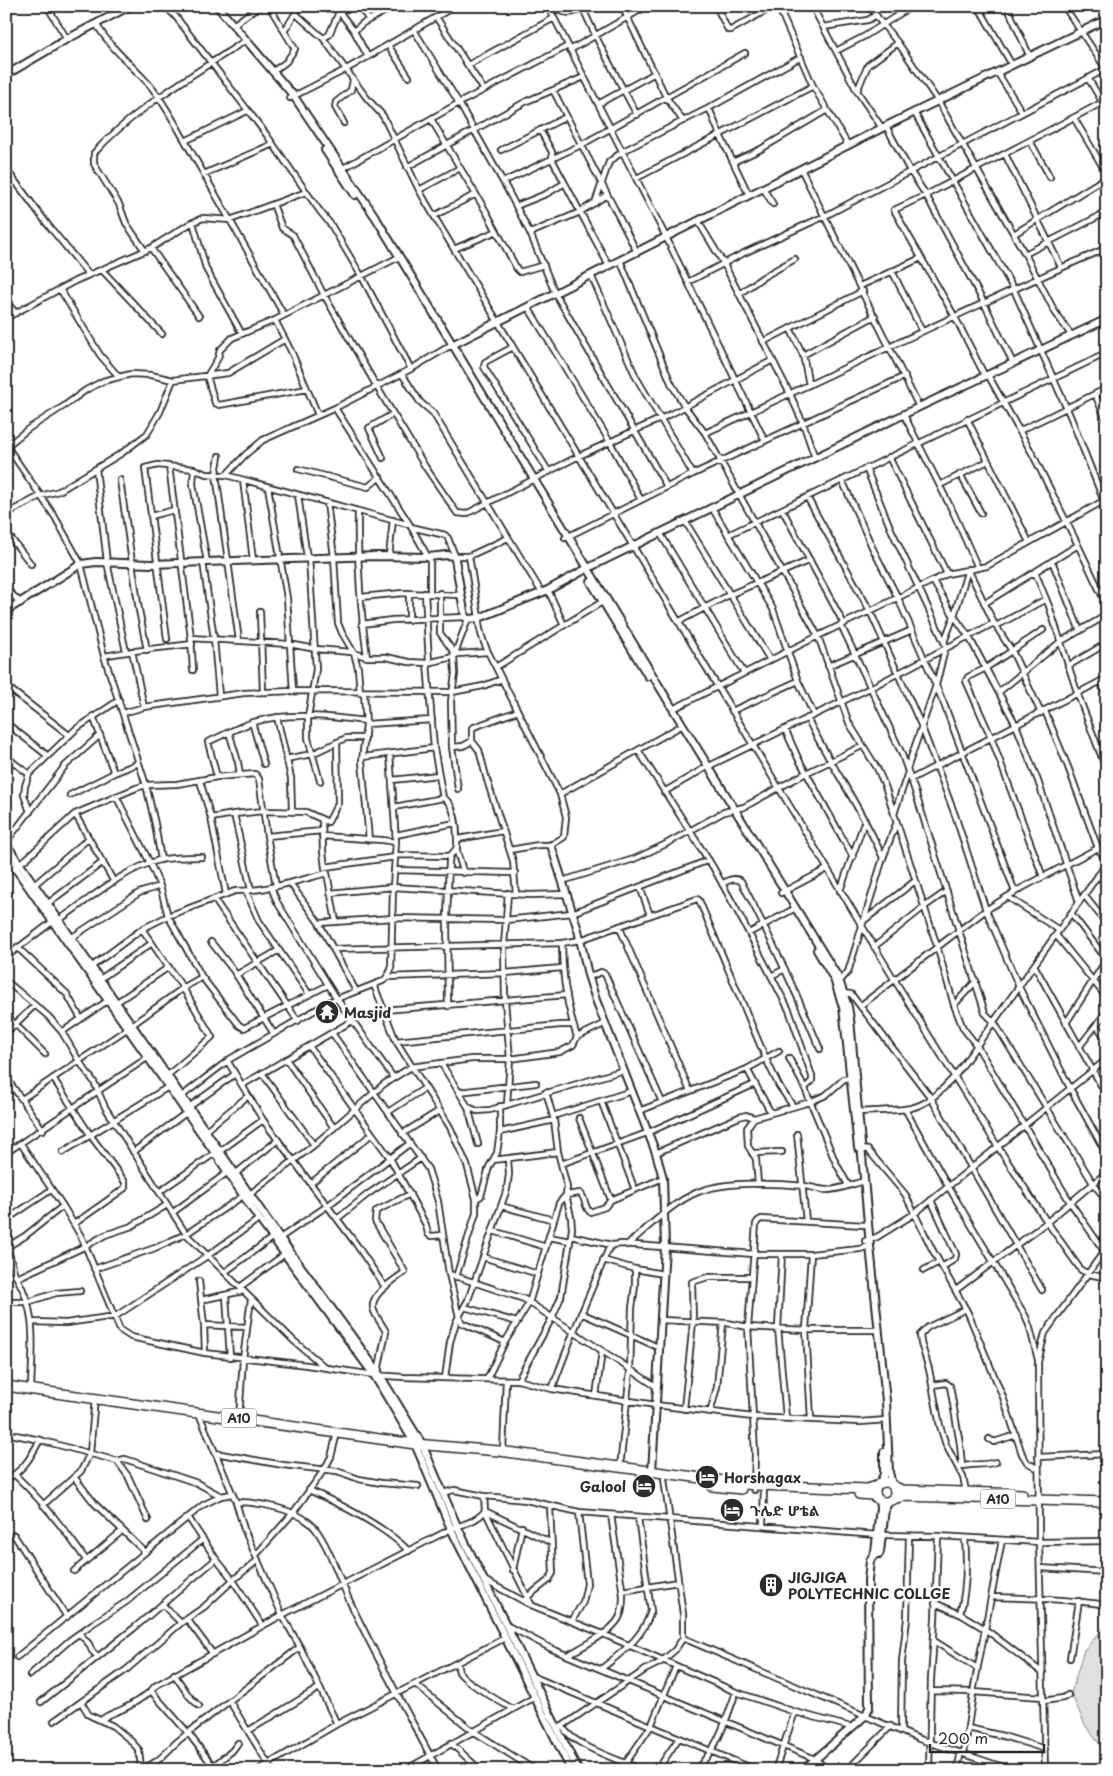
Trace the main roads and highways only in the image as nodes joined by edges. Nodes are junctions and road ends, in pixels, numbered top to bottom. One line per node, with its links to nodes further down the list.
1 (130, 6): 4 (main road)
2 (216, 6): 6 (main road)
3 (1107, 19): 6 (main road)
4 (6, 75)
5 (1107, 319): 7 (main road)
6 (450, 346): 7 (main road)
7 (586, 569): 8 (main road); 9 (main road); 9 (main road)
8 (6, 611)
9 (707, 768): 14 (main road)
10 (6, 843): 13 (main road)
11 (551, 845): 31 (main road)
12 (6, 855): 13 (main road)
13 (16, 864): 15 (main road); 15 (main road)
14 (783, 892): 16 (main road); 16 (main road)
15 (55, 921): 18 (main road); 18 (main road)
16 (838, 983): 17 (main road)
17 (842, 993): 21 (main road); 21 (main road)
18 (112, 1002): 19 (main road)
19 (130, 1027): 20 (main road); 20 (main road)
20 (188, 1110): 22 (main road); 22 (main road)
21 (856, 1112): 25 (main road); 25 (main road)
22 (217, 1152): 23 (main road)
23 (247, 1195): 24 (main road); 24 (main road)
24 (276, 1238): 26 (main road); 26 (main road)
25 (868, 1244): 28 (main road)
26 (377, 1374): 29 (main road)
27 (6, 1386): 29 (highway, A10)
28 (885, 1420): 32 (main road); 33 (main road)
29 (418, 1444): 30 (highway, A10); 41 (main road); 41 (main road)
30 (472, 1450): 31 (highway, A10); 34 (highway, A10)
31 (652, 1472): 34 (highway, A10)
32 (878, 1485): 33 (highway, A10); 35 (highway, A10); 38 (highway)
33 (892, 1486): 37 (highway, A10); 39 (highway)
34 (754, 1488): 35 (highway, A10)
35 (764, 1488): 38 (highway, A10)
36 (1107, 1496): 37 (highway, A10)
37 (1039, 1497): 39 (highway, A10); 40 (highway, A10)
38 (878, 1499): 39 (highway, A10); 42 (main road)
39 (890, 1501): 42 (main road)
40 (1107, 1502)
41 (454, 1528): 43 (main road); 44 (main road)
42 (879, 1535): 45 (main road)
43 (571, 1770)
44 (578, 1770)
45 (803, 1770)

